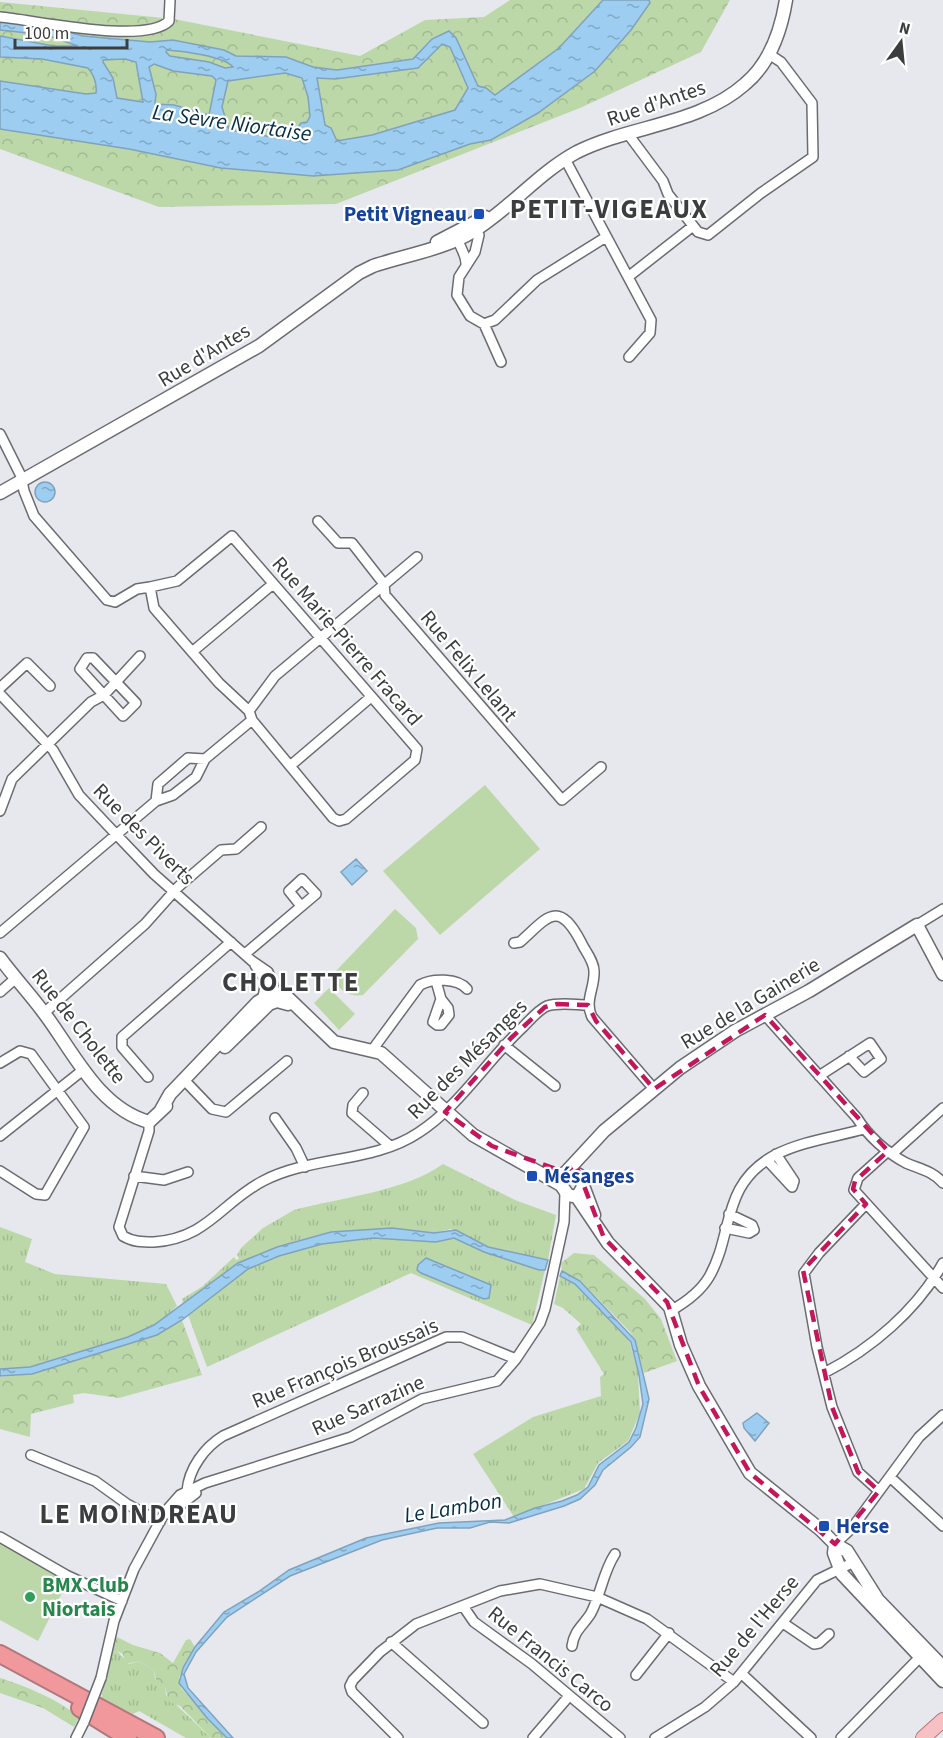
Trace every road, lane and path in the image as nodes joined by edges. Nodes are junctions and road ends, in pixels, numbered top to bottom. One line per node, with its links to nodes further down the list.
1 (170, 0): 3 (street)
2 (786, 0): 4 (street, Rue d'Antes)
3 (0, 16)
4 (769, 54): 5 (street, Rue d'Antes); 8 (street)
5 (628, 134): 6 (street, Rue d'Antes); 8 (street)
6 (566, 159): 7 (street, Rue d'Antes); 11 (street)
7 (500, 210): 9 (street, Rue d'Antes); 10 (street, Rue d'Antes)
8 (693, 226): 15 (street)
9 (462, 228): 10 (street); 12 (street); 13 (street, Rue d'Antes)
10 (475, 231): 12 (street, Rue d'Antes); 14 (street)
11 (606, 237): 15 (street); 16 (street)
12 (458, 240): 13 (street, Rue d'Antes); 14 (street)
13 (425, 249): 20 (street, Rue d'Antes)
14 (466, 265): 16 (street)
15 (628, 277): 17 (street)
16 (484, 324): 18 (street)
17 (629, 357)
18 (501, 362)
19 (0, 434): 20 (street)
20 (22, 479): 21 (street, Rue d'Antes); 26 (street, Rue Marie-Pierre Fracard)
21 (0, 494)
22 (318, 521): 25 (street, Rue Felix Lelant)
23 (417, 557): 25 (street)
24 (273, 584): 26 (street, Rue Marie-Pierre Fracard); 27 (street, Rue Marie-Pierre Fracard); 28 (street)
25 (384, 584): 27 (street); 40 (street, Rue Felix Lelant)
26 (150, 587): 28 (street, Rue Marie-Pierre Fracard)
27 (320, 638): 35 (street, Rue Marie-Pierre Fracard); 36 (street)
28 (192, 652): 36 (street, Rue Marie-Pierre Fracard)
29 (140, 656): 30 (street)
30 (116, 682): 34 (street); 34 (street); 34 (street)
31 (50, 686): 32 (street)
32 (0, 688)
33 (0, 694): 37 (street, Rue des Piverts)
34 (104, 695): 37 (street)
35 (371, 697): 39 (street); 39 (street, Rue Marie-Pierre Fracard)
36 (251, 716): 38 (street); 39 (street, Rue Marie-Pierre Fracard)
37 (47, 745): 42 (street); 44 (street, Rue des Piverts)
38 (205, 759): 41 (street); 41 (street)
39 (290, 766)
40 (601, 767)
41 (156, 801): 44 (street)
42 (0, 811)
43 (261, 827): 45 (street)
44 (116, 834): 45 (street, Rue des Piverts); 49 (street)
45 (174, 891): 50 (street, Rue des Piverts); 62 (street)
46 (301, 906): 53 (street)
47 (943, 909): 48 (street, Rue de la Gainerie)
48 (917, 925): 54 (street); 63 (street, Rue de la Gainerie)
49 (0, 933)
50 (231, 942): 53 (street, Rue des Piverts); 71 (street)
51 (514, 943): 61 (street)
52 (0, 958): 55 (street, Rue de Cholette)
53 (249, 958): 59 (street, Rue des Piverts)
54 (943, 974)
55 (16, 978): 58 (street); 62 (street, Rue de Cholette)
56 (436, 981): 57 (street); 60 (street); 65 (street)
57 (467, 989)
58 (0, 993)
59 (271, 995): 65 (street); 72 (street); 78 (street)
60 (441, 999)
61 (588, 1005): 64 (street, Rue des Mésanges); 74 (street)
62 (44, 1013): 69 (street, Rue de Cholette)
63 (765, 1015): 70 (street); 74 (street, Rue de la Gainerie)
64 (504, 1045): 73 (street); 79 (street, Rue des Mésanges)
65 (373, 1049): 79 (street)
66 (849, 1056): 70 (street)
67 (287, 1061): 72 (street)
68 (0, 1063): 75 (street)
69 (83, 1070): 75 (street); 81 (street, Rue de Cholette)
70 (819, 1076): 82 (street)
71 (148, 1077)
72 (188, 1084): 78 (street)
73 (555, 1086)
74 (654, 1089): 93 (street, Rue de la Gainerie)
75 (57, 1092): 83 (street); 89 (street)
76 (363, 1093): 84 (street)
77 (943, 1108): 85 (street)
78 (160, 1110): 81 (street)
79 (445, 1112): 84 (street, Rue des Mésanges); 93 (street)
80 (275, 1118): 88 (street)
81 (149, 1122): 91 (street, Rue des Mésanges)
82 (864, 1130): 85 (street); 86 (street)
83 (0, 1136)
84 (390, 1146): 88 (street, Rue des Mésanges)
85 (890, 1153): 92 (street); 94 (street)
86 (776, 1154): 87 (street); 87 (street)
87 (767, 1160): 95 (street)
88 (305, 1167): 91 (street, Rue des Mésanges)
89 (0, 1171)
90 (188, 1172): 91 (street)
91 (134, 1176)
92 (943, 1183)
93 (571, 1185): 100 (street); 101 (street, Rue Sarrazine)
94 (866, 1204): 98 (street); 102 (street)
95 (729, 1214): 96 (street); 96 (street)
96 (725, 1228): 100 (street)
97 (943, 1263): 98 (street)
98 (935, 1280): 99 (street); 102 (street)
99 (943, 1288)
100 (672, 1310): 112 (street)
101 (516, 1359): 105 (street, Rue François Broussais); 107 (street, Rue Sarrazine)
102 (824, 1373): 108 (street)
103 (943, 1415): 106 (street)
104 (31, 1455): 109 (street)
105 (200, 1461): 107 (street); 107 (street, Rue François Broussais)
106 (890, 1477): 108 (street); 110 (street)
107 (195, 1491): 109 (street, Rue Sarrazine)
108 (879, 1491): 112 (street)
109 (161, 1521): 117 (street, Rue Sarrazine)
110 (943, 1526)
111 (0, 1537): 117 (street)
112 (835, 1545): 114 (street); 115 (street)
113 (615, 1554): 116 (street)
114 (854, 1562): 115 (street, Rue de l'Herse); 125 (street)
115 (839, 1569): 119 (street, Rue de l'Herse); 125 (street)
116 (597, 1597): 118 (street); 120 (street); 123 (street)
117 (122, 1601): 136 (street, Rue Sarrazine, bridge)
118 (463, 1606): 122 (street); 133 (street, Rue Francis Carco)
119 (783, 1623): 121 (street); 128 (street, Rue de l'Herse)
120 (669, 1633): 129 (street); 131 (street)
121 (829, 1634)
122 (391, 1642): 135 (street); 141 (street)
123 (572, 1646)
124 (0, 1654): 132 (highway)
125 (923, 1654): 127 (street); 130 (street); 146 (street)
126 (0, 1665): 132 (highway)
127 (943, 1668)
128 (742, 1674): 131 (street, Rue de l'Herse); 145 (street)
129 (636, 1675)
130 (943, 1681)
131 (734, 1682): 144 (street, Rue de l'Herse)
132 (67, 1694): 137 (highway); 138 (highway); 139 (highway); 140 (highway)
133 (569, 1696): 142 (street); 143 (street, Rue Francis Carco)
134 (943, 1720): 147 (main road)
135 (483, 1723)
136 (76, 1738)
137 (128, 1738)
138 (137, 1738)
139 (156, 1738)
140 (165, 1738)
141 (398, 1738)
142 (533, 1738)
143 (620, 1738)
144 (655, 1738)
145 (811, 1738)
146 (841, 1738)
147 (923, 1738)

